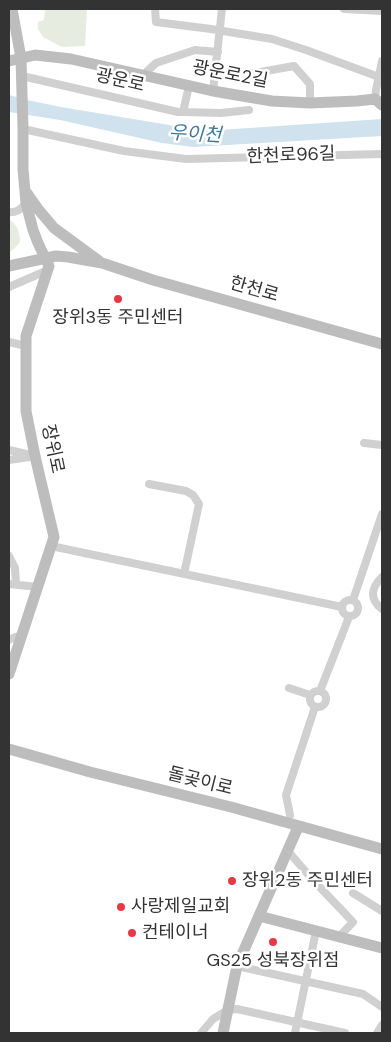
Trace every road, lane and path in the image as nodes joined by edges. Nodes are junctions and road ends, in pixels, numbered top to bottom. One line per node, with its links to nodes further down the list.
1 (12, 9): 8 (street)
2 (155, 9): 6 (street)
3 (222, 9): 6 (street)
4 (344, 9): 5 (street)
5 (382, 11)
6 (220, 30): 7 (street); 13 (street)
7 (218, 52): 12 (street, 광운로2길); 16 (street)
8 (21, 58): 9 (street, 광운로2길); 12 (street, 광운로2길); 14 (street)
9 (9, 61)
10 (382, 61): 13 (street)
11 (249, 74): 18 (street, 광운로2길)
12 (143, 75): 15 (street, 광운로2길)
13 (379, 78): 17 (street)
14 (22, 79): 20 (street, 광운로); 21 (street)
15 (189, 86): 16 (street, 광운로2길); 20 (street)
16 (213, 91): 18 (street, 광운로2길)
17 (379, 102): 18 (street, 광운로2길)
18 (310, 103)
19 (249, 110): 20 (street, 광운로)
20 (183, 112)
21 (23, 126): 22 (street, 한천로96길); 23 (street)
22 (382, 154)
23 (24, 190): 24 (street); 27 (street)
24 (26, 203): 25 (street); 26 (street)
25 (9, 212)
26 (45, 258): 27 (street, 한천로); 28 (street, 한천로); 29 (street)
27 (102, 264): 32 (street, 한천로)
28 (9, 266)
29 (48, 270): 30 (street); 33 (street, 장위로)
30 (9, 287)
31 (9, 342): 33 (street)
32 (382, 344)
33 (26, 346): 37 (street, 장위로)
34 (364, 443): 35 (street)
35 (382, 445)
36 (9, 450): 37 (street)
37 (35, 456): 38 (street); 41 (street, 장위로)
38 (9, 460)
39 (149, 484): 43 (street)
40 (382, 514): 47 (street)
41 (51, 546): 43 (street); 46 (street, 장위로)
42 (9, 556): 45 (street)
43 (184, 574): 48 (street)
44 (382, 576): 49 (street)
45 (12, 584): 46 (street)
46 (38, 587): 51 (street, 장위로)
47 (353, 600): 48 (street); 50 (street)
48 (342, 607): 50 (street)
49 (382, 609)
50 (349, 617): 55 (street)
51 (22, 636): 52 (street); 53 (street, 장위로)
52 (9, 640)
53 (9, 674)
54 (289, 688): 56 (street)
55 (320, 691): 56 (street); 57 (street)
56 (310, 695): 57 (street)
57 (315, 707): 59 (street)
58 (9, 749): 60 (street, 돌곶이로)
59 (290, 815)
60 (298, 826): 61 (street, 돌곶이로); 62 (street)
61 (382, 849)
62 (288, 851): 65 (street); 67 (street)
63 (353, 892): 64 (street)
64 (382, 911)
65 (259, 916): 66 (street); 69 (street)
66 (316, 931): 67 (street); 70 (street)
67 (339, 937): 68 (street)
68 (382, 948)
69 (237, 966): 70 (street); 72 (street)
70 (306, 981): 71 (street); 73 (street)
71 (382, 1007)
72 (228, 1010): 73 (street); 75 (street); 76 (street)
73 (297, 1022): 77 (street); 78 (street)
74 (382, 1025): 79 (street)
75 (201, 1033)
76 (223, 1033)
77 (295, 1033)
78 (345, 1033)
79 (377, 1033)

